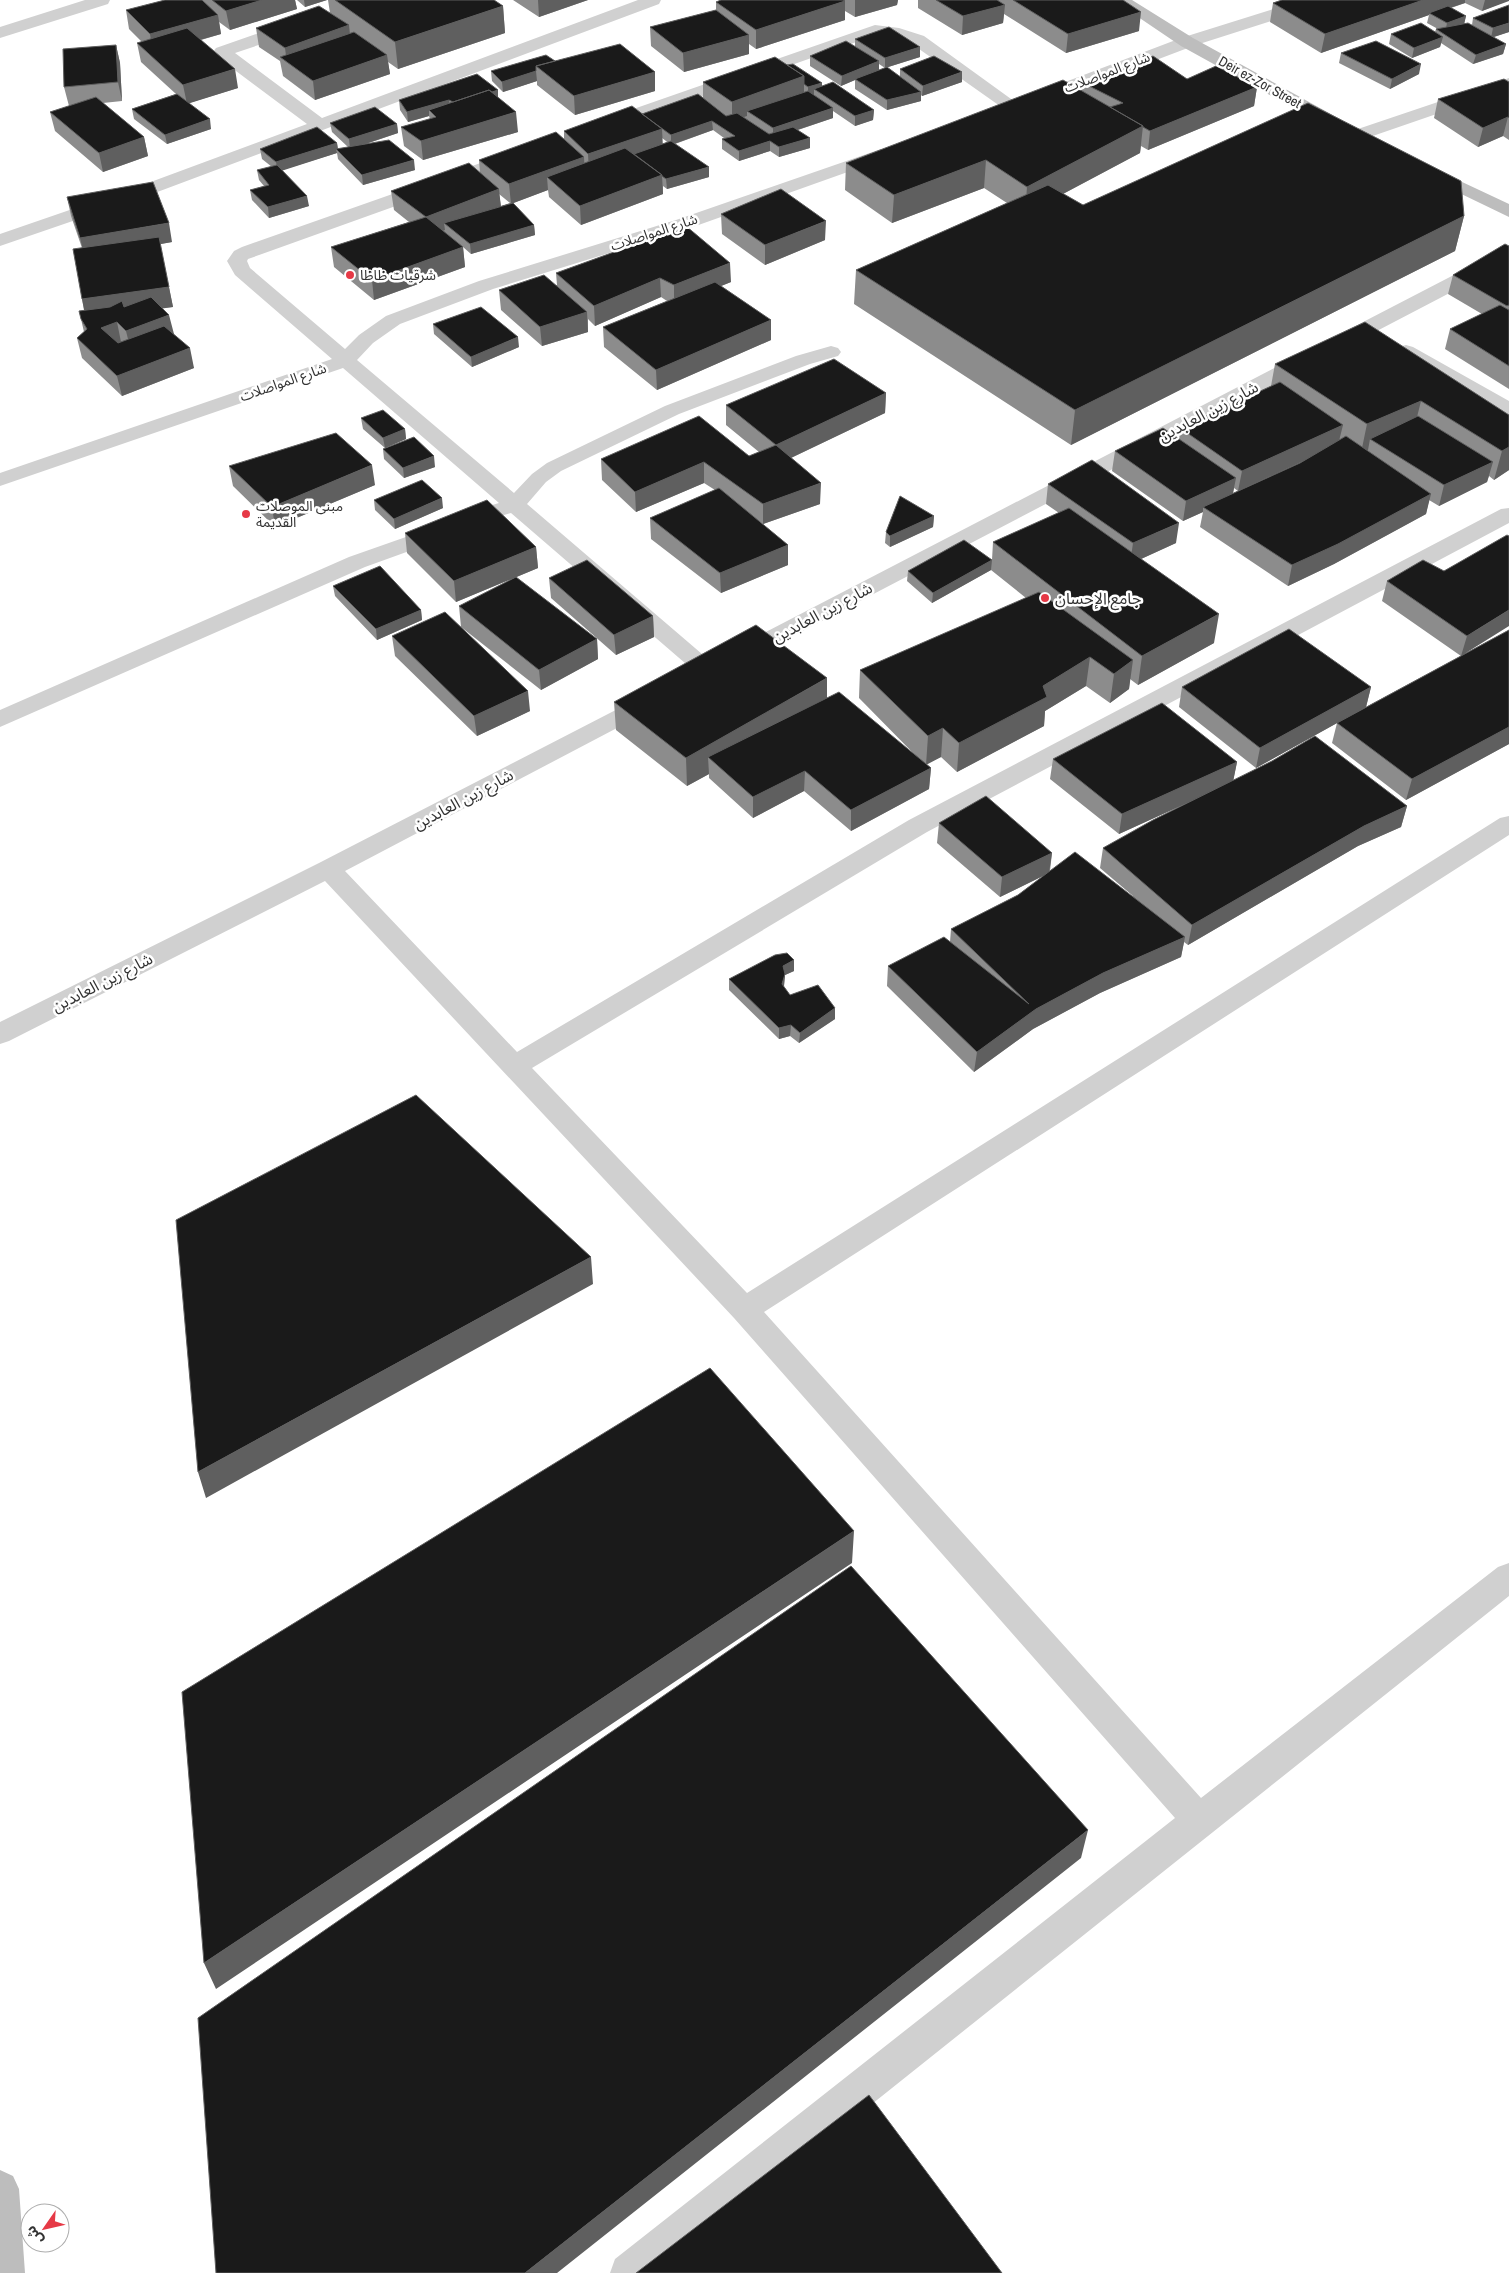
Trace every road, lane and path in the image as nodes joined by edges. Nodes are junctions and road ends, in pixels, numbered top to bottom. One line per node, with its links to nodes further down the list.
1 (102, 0): 6 (street)
2 (653, 0): 11 (street)
3 (1121, 0): 7 (main road, Deir ez-Zor Street)
4 (1319, 0): 7 (street, شارع المواصلات)
5 (312, 21): 11 (street)
6 (0, 33)
7 (1187, 42): 9 (street, شارع المواصلات); 13 (main road, Deir ez-Zor Street)
8 (1509, 82): 13 (street)
9 (1014, 107): 10 (street, شارع المواصلات); 12 (street)
10 (995, 114)
11 (320, 125): 19 (street)
12 (585, 132)
13 (1358, 136): 14 (main road, Deir ez-Zor Street)
14 (1376, 144)
15 (894, 150): 23 (street, شارع المواصلات)
16 (529, 152): 23 (street)
17 (1411, 162): 18 (main road)
18 (1509, 211)
19 (0, 240)
20 (1509, 254): 21 (street, شارع زين العابدين)
21 (1380, 336): 24 (street); 26 (street, شارع زين العابدين)
22 (831, 352): 26 (street)
23 (345, 361): 25 (street, شارع المواصلات); 26 (street)
24 (1509, 409)
25 (0, 480)
26 (514, 505): 29 (street)
27 (1509, 514): 33 (street)
28 (664, 694): 31 (street, شارع زين العابدين)
29 (0, 719)
30 (1509, 824): 34 (street)
31 (328, 869): 32 (street, شارع زين العابدين); 33 (street)
32 (0, 1034)
33 (514, 1066): 34 (street)
34 (744, 1310): 36 (street)
35 (1509, 1577): 36 (street)
36 (1199, 1820): 39 (street)
37 (0, 2189): 38 (main road)
38 (6, 2273)
39 (629, 2273)

